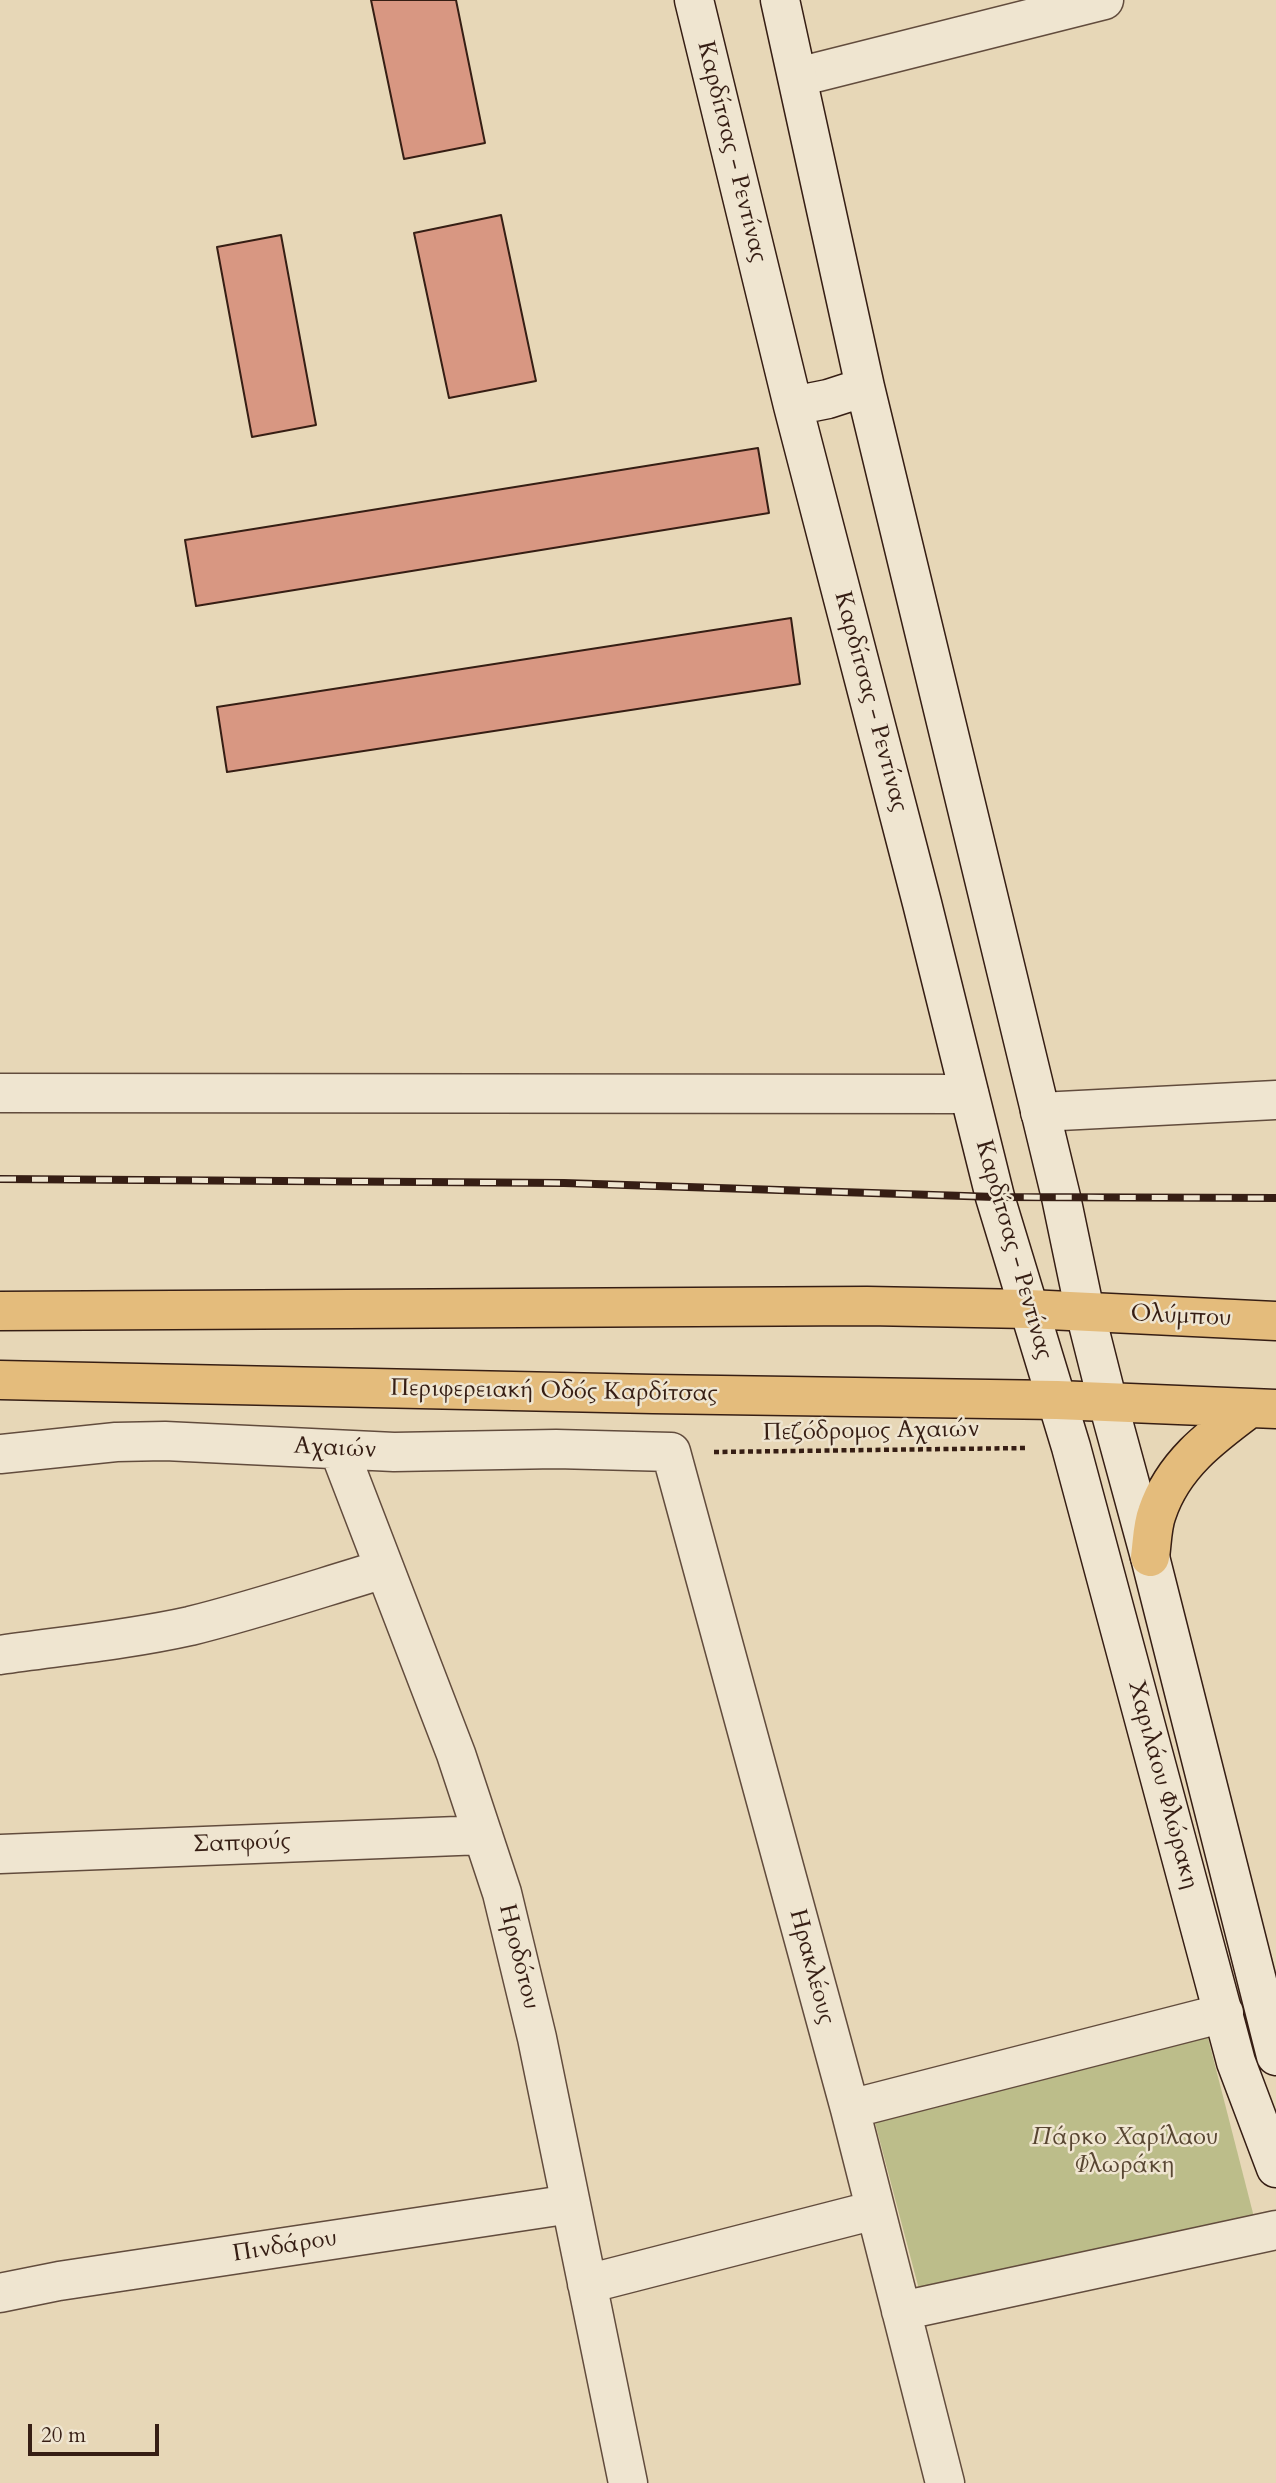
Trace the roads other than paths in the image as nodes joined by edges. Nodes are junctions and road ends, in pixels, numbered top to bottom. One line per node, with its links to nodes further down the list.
1 (694, 0): 6 (street, Καρδίτσας - Ρεντίνας)
2 (780, 0): 4 (street, Καρδίτσας - Ρεντίνας)
3 (1104, 0): 4 (street)
4 (798, 77): 5 (street, Καρδίτσας - Ρεντίνας)
5 (865, 387): 6 (street); 10 (street, Καρδίτσας - Ρεντίνας)
6 (793, 406): 8 (street, Καρδίτσας - Ρεντίνας)
7 (0, 1093): 8 (street)
8 (969, 1094): 11 (street, Καρδίτσας - Ρεντίνας)
9 (1276, 1100): 10 (street)
10 (1040, 1112): 13 (street, Καρδίτσας - Ρεντίνας)
11 (1028, 1310): 12 (main road); 13 (main road); 16 (street, Καρδίτσας - Ρεντίνας)
12 (0, 1311)
13 (1085, 1312): 14 (main road, Ολύμπου); 17 (street, Καρδίτσας - Ρεντίνας)
14 (1276, 1321)
15 (0, 1380): 16 (main road, Περιφερειακή Οδός Καρδίτσας)
16 (1057, 1401): 17 (main road, Περιφερειακή Οδός Καρδίτσας); 27 (street, Χαριλάου Φλώρακη)
17 (1108, 1403): 18 (main road); 22 (street, Χαριλάου Φλώρακη)
18 (1263, 1408): 22 (main road)
19 (339, 1450): 20 (street, Αχαιών); 21 (street, Αχαιών); 23 (street, Ηροδότου)
20 (671, 1452): 29 (street, Ηρακλέους)
21 (0, 1454)
22 (1150, 1557): 28 (street, Χαριλάου Φλώρακη)
23 (384, 1569): 24 (street); 25 (street, Ηροδότου)
24 (0, 1655)
25 (483, 1835): 26 (street, Σαπφούς); 31 (street, Ηροδότου)
26 (0, 1854)
27 (1224, 2012): 29 (street); 30 (street, Χαριλάου Φλώρακη)
28 (1276, 2056)
29 (850, 2109): 32 (street, Ηρακλέους)
30 (1276, 2168)
31 (571, 2204): 34 (street, Ηροδότου); 35 (street, Πινδάρου)
32 (875, 2210): 34 (street); 36 (street, Ηρακλέους)
33 (1276, 2230): 36 (street)
34 (587, 2284): 37 (street, Ηροδότου)
35 (0, 2293)
36 (901, 2311): 38 (street, Ηρακλέους)
37 (628, 2483)
38 (945, 2483)

